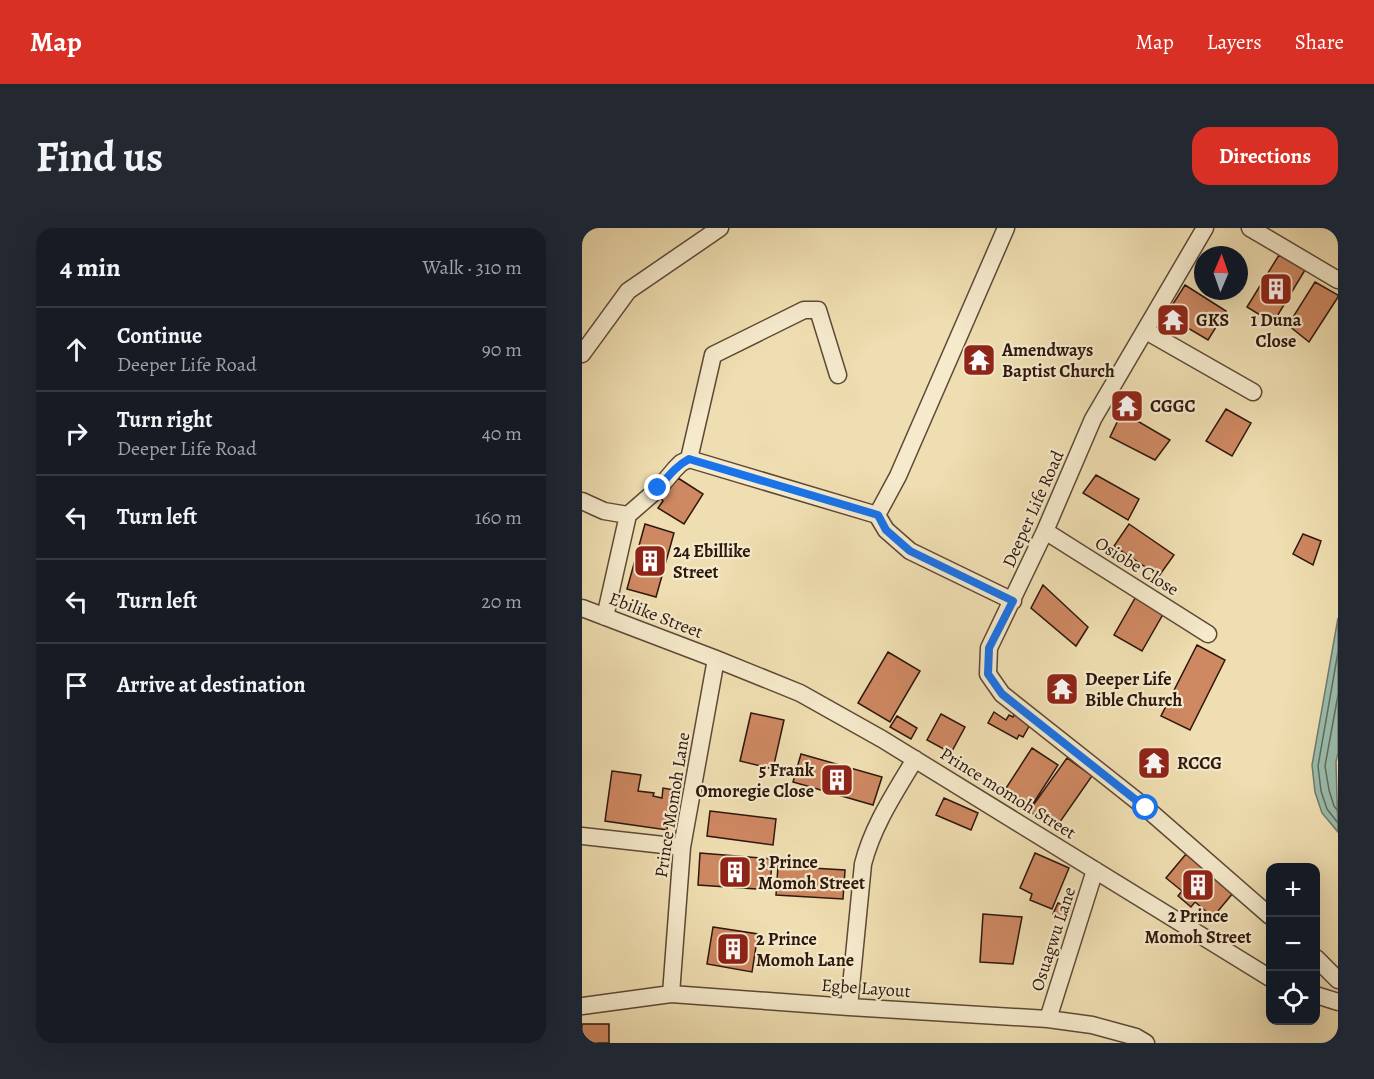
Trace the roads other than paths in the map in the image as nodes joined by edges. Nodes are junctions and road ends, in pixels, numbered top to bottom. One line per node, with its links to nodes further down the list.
1 (720, 228): 7 (street)
2 (1005, 228): 13 (street)
3 (1205, 228): 6 (street, Deeper Life Road)
4 (1250, 228): 5 (street)
5 (1338, 280)
6 (1146, 331): 9 (street); 14 (street, Deeper Life Road)
7 (582, 354)
8 (838, 375): 10 (street)
9 (1253, 392)
10 (689, 459): 12 (street); 13 (street)
11 (582, 501): 12 (street)
12 (628, 515): 17 (street)
13 (878, 515): 15 (street)
14 (1045, 531): 15 (street, Deeper Life Road); 18 (street, Osiobe Close)
15 (1013, 601): 24 (street, Deeper Life Road)
16 (582, 608): 17 (street, Ebilike Street)
17 (605, 617): 19 (street, Ebilike Street)
18 (1208, 634)
19 (717, 659): 20 (street, Prince momoh Street); 22 (street, Prince Momoh Lane)
20 (915, 759): 23 (street, Prince momoh Street); 32 (street)
21 (582, 836): 22 (street)
22 (682, 847): 28 (street, Prince Momoh Lane)
23 (1095, 870): 26 (street, Prince momoh Street); 33 (street, Osuagwu Lane)
24 (1266, 913)
25 (1320, 962): 27 (street)
26 (1266, 976)
27 (1338, 980)
28 (671, 994): 31 (street, Egbe Layout); 32 (street, Egbe Layout)
29 (1320, 996): 30 (street)
30 (1338, 1002)
31 (582, 1006)
32 (849, 1007): 33 (street, Egbe Layout)
33 (1048, 1019): 34 (street, Egbe Layout)
34 (1146, 1043)

